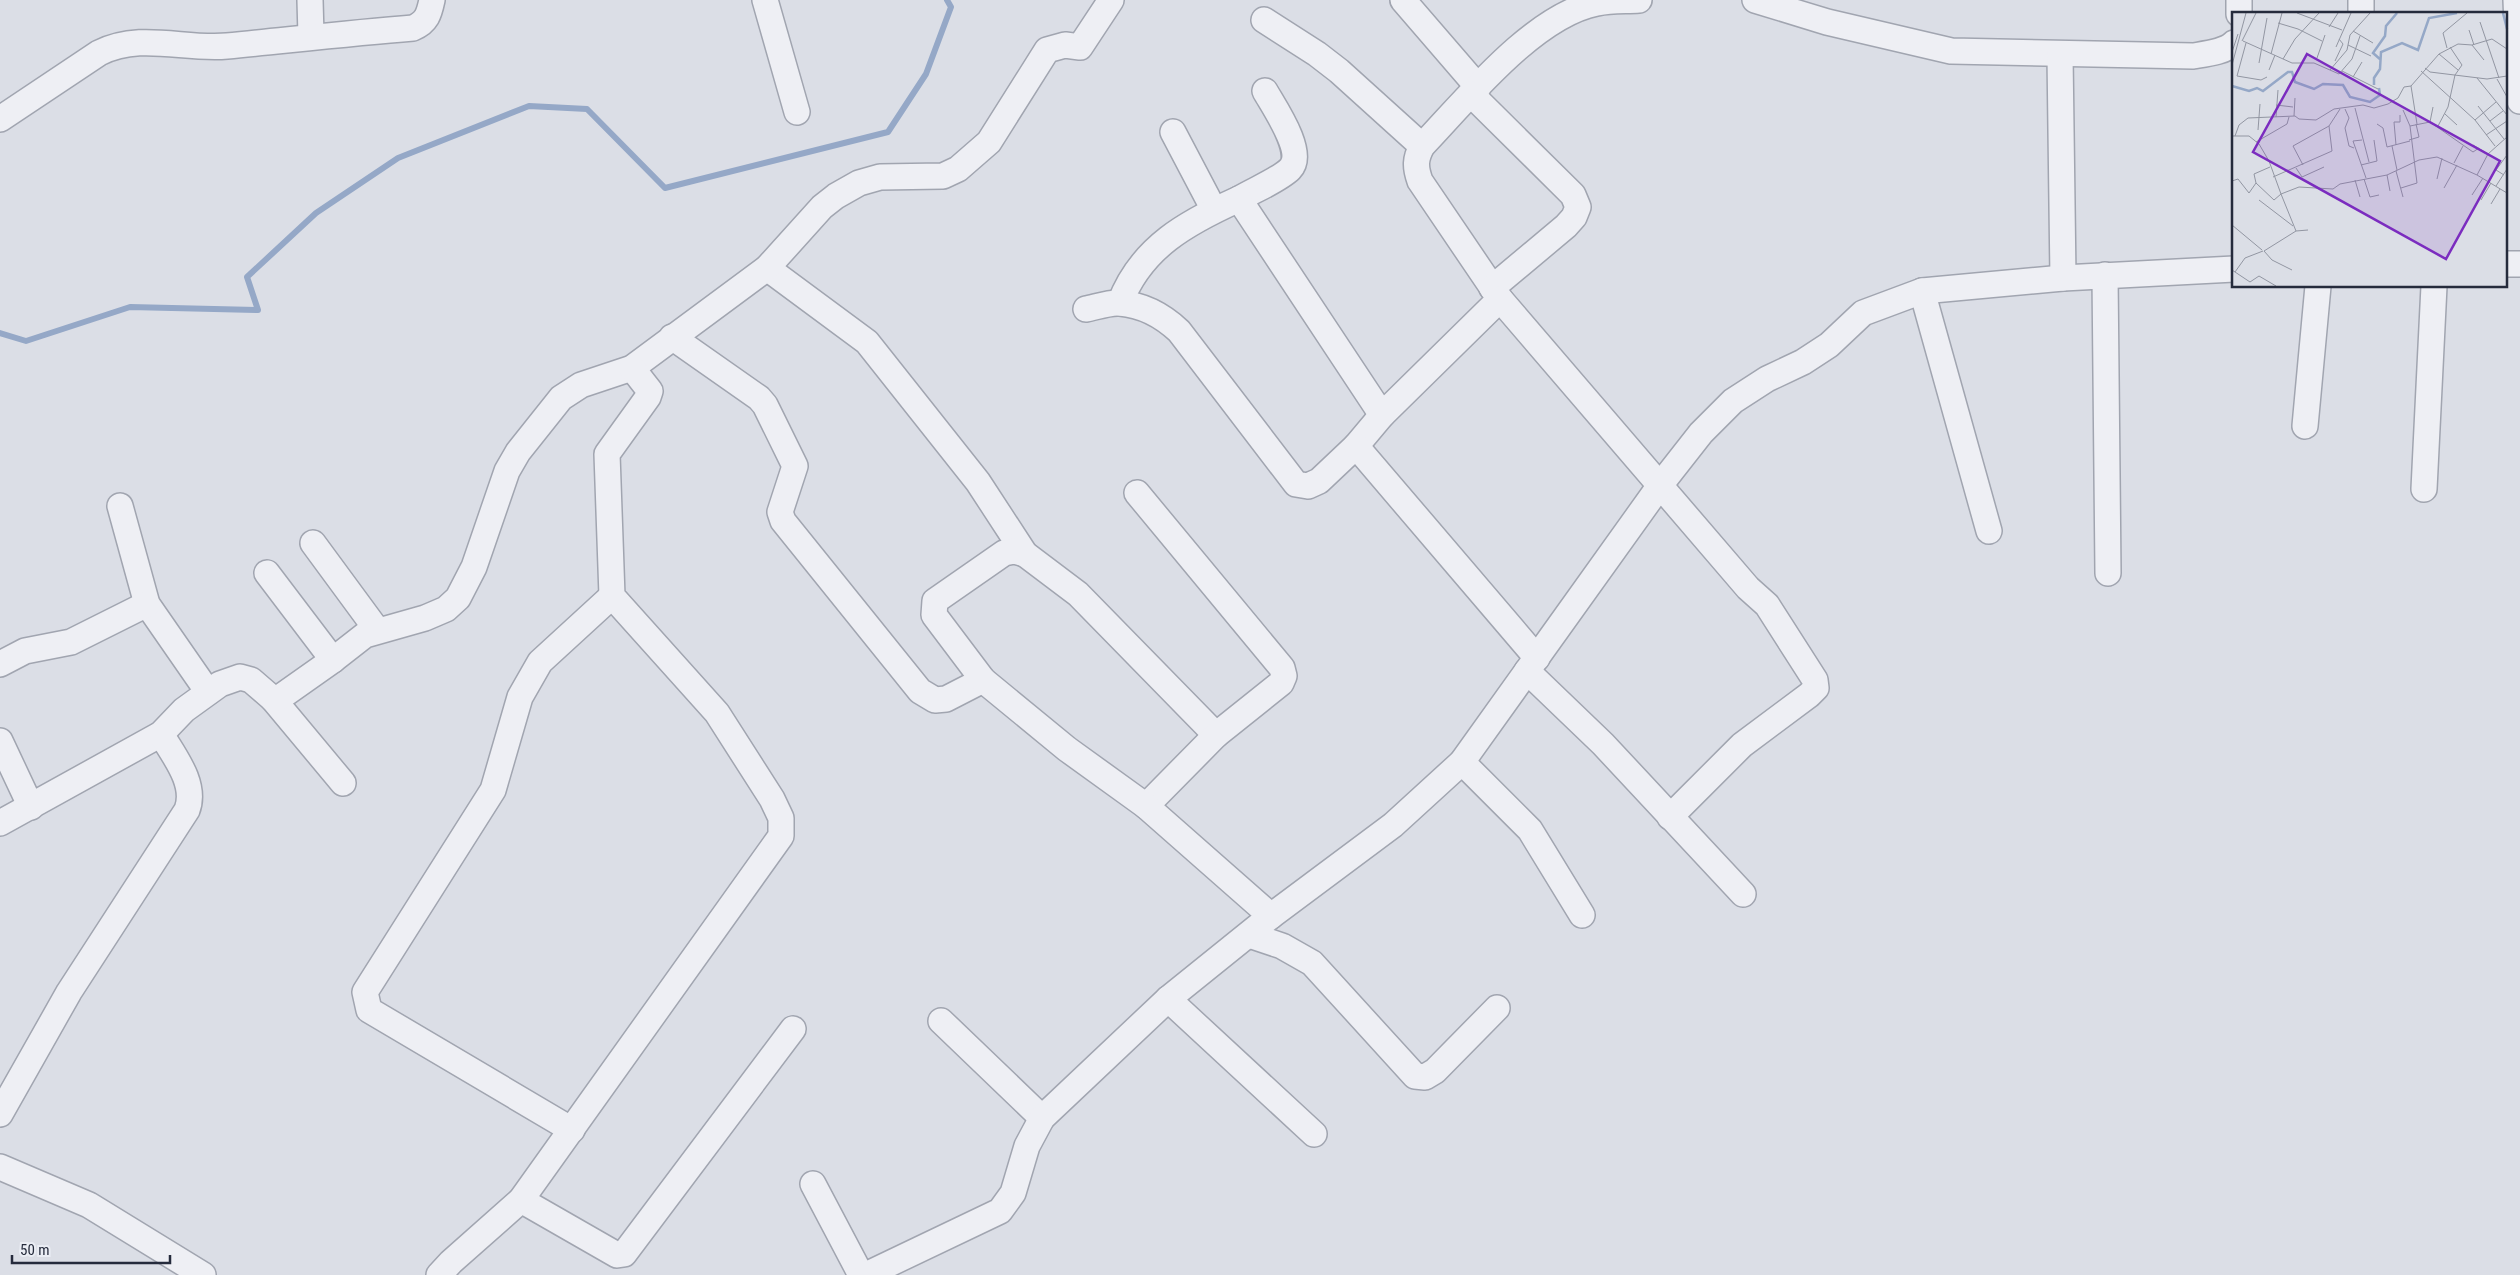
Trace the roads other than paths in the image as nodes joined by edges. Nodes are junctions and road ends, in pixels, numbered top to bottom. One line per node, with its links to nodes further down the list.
1 (310, 0): 11 (street)
2 (432, 0): 11 (street)
3 (765, 0): 17 (street)
4 (1111, 0): 23 (street)
5 (1403, 0): 14 (street)
6 (1640, 0): 9 (street)
7 (1755, 0): 13 (street)
8 (2516, 0): 16 (street)
9 (1597, 1): 14 (street)
10 (1264, 20): 20 (street)
11 (311, 36): 18 (street)
12 (2232, 46): 13 (street)
13 (2060, 55): 26 (street)
14 (1474, 90): 20 (street); 30 (street)
15 (1265, 91): 21 (street)
16 (2520, 101)
17 (797, 112)
18 (0, 119)
19 (1174, 132): 22 (street)
20 (1422, 146): 30 (street)
21 (1240, 199): 22 (street); 35 (street)
22 (1214, 210): 31 (street)
23 (767, 268): 33 (street); 44 (street)
24 (2232, 269): 25 (street)
25 (2105, 275): 26 (street); 46 (street)
26 (2063, 278): 29 (street)
27 (2318, 288): 36 (street)
28 (2434, 288): 39 (street)
29 (1922, 291): 38 (street); 42 (street)
30 (1496, 294): 35 (street); 38 (street)
31 (1120, 303): 32 (street); 37 (street)
32 (1086, 309)
33 (672, 337): 34 (street); 53 (street)
34 (632, 368): 47 (street); 49 (street)
35 (1382, 415): 37 (street)
36 (2305, 426)
37 (1356, 446): 52 (street)
38 (1660, 484): 52 (street); 63 (street)
39 (2424, 489)
40 (1137, 493): 57 (street)
41 (120, 506): 48 (street)
42 (1989, 531)
43 (313, 543): 49 (street)
44 (1025, 554): 53 (street); 57 (street)
45 (267, 573): 50 (street)
46 (2108, 573)
47 (612, 596): 75 (street); 75 (street)
48 (147, 604): 51 (street); 54 (street)
49 (377, 630): 50 (street)
50 (333, 660): 55 (street)
51 (0, 664)
52 (1532, 664): 59 (street); 63 (street)
53 (983, 680): 62 (street)
54 (208, 692): 55 (street); 56 (street)
55 (273, 699): 60 (street)
56 (161, 734): 61 (street); 73 (street)
57 (1216, 735): 62 (street)
58 (0, 741): 61 (street)
59 (1462, 762): 66 (street); 67 (street)
60 (343, 783)
61 (31, 806): 64 (street)
62 (1146, 806): 67 (street)
63 (1670, 817): 65 (street)
64 (0, 823)
65 (1743, 894)
66 (1582, 915)
67 (1271, 916): 68 (street)
68 (1249, 935): 69 (street); 70 (street)
69 (1168, 999): 74 (street); 76 (street)
70 (1497, 1008)
71 (941, 1021): 74 (street)
72 (793, 1030): 79 (street)
73 (0, 1114)
74 (1042, 1118): 83 (street)
75 (572, 1130): 79 (street)
76 (1314, 1134)
77 (0, 1167): 80 (street)
78 (813, 1184): 82 (street)
79 (522, 1200): 81 (street)
80 (203, 1275)
81 (439, 1275)
82 (861, 1275)
83 (866, 1275)

